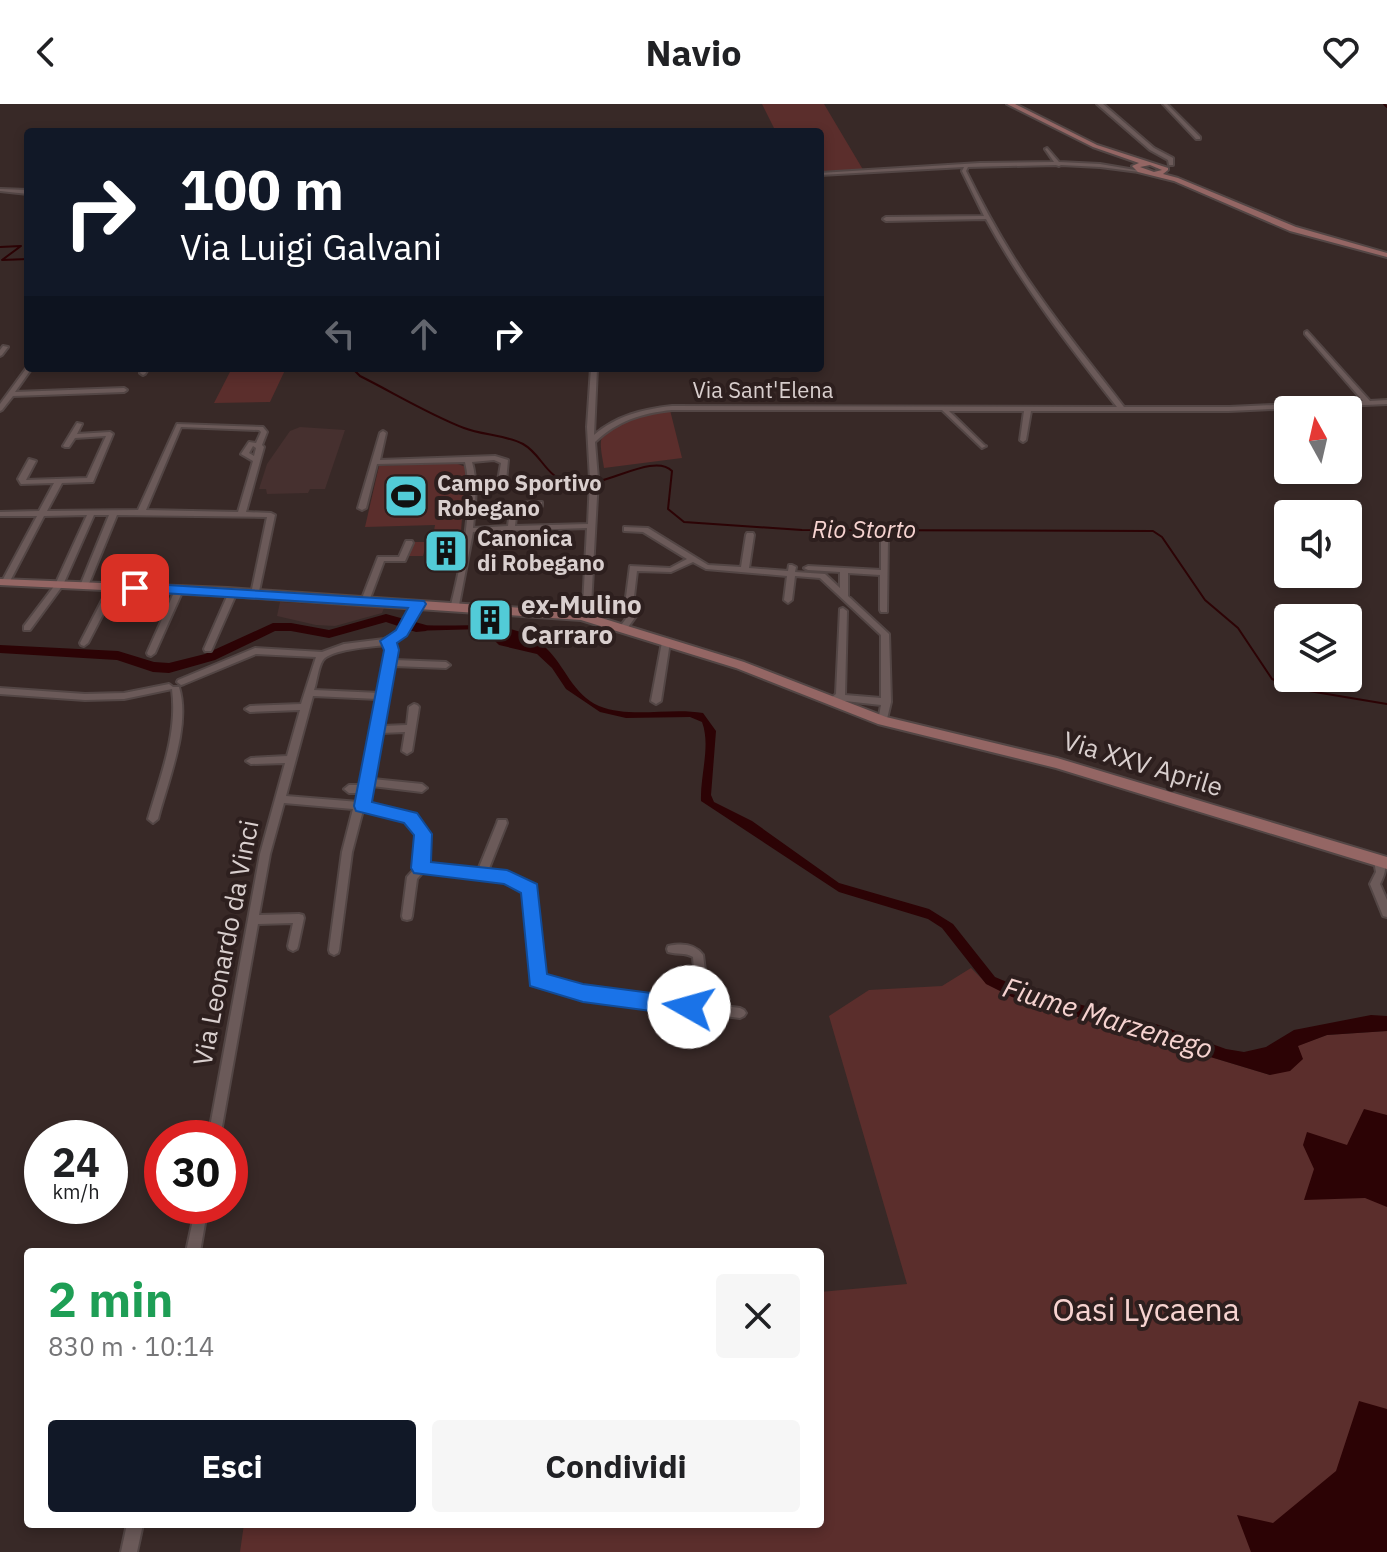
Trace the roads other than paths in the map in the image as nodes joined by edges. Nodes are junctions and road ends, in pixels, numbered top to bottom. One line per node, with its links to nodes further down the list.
1 (1010, 104): 6 (main road)
2 (1100, 104): 11 (street)
3 (1165, 104): 4 (street)
4 (1198, 138)
5 (1047, 149): 8 (street)
6 (1122, 157): 7 (main road); 10 (main road)
7 (1146, 163): 10 (main road); 11 (main road)
8 (1059, 165): 9 (street); 10 (street)
9 (966, 167): 12 (street); 17 (street)
10 (1137, 167): 13 (main road)
11 (1165, 167): 13 (main road); 14 (main road)
12 (824, 174)
13 (1154, 174): 14 (main road)
14 (1176, 179): 19 (main road)
15 (0, 190): 16 (street)
16 (24, 192)
17 (985, 218): 18 (street); 29 (street)
18 (886, 219)
19 (1387, 255)
20 (1307, 333): 26 (street)
21 (26, 372): 25 (street)
22 (594, 372): 37 (street)
23 (124, 390): 24 (street)
24 (82, 392): 25 (street); 28 (street)
25 (11, 394): 30 (street)
26 (1367, 401): 27 (street, Via Sant'Elena); 29 (street, Via Sant'Elena)
27 (1387, 402)
28 (74, 405)
29 (1121, 407): 32 (street, Via Sant'Elena)
30 (0, 409)
31 (944, 409): 32 (street, Via Sant'Elena); 37 (street, Via Sant'Elena); 39 (street)
32 (1028, 409): 36 (street)
33 (79, 424): 35 (street)
34 (383, 433): 42 (street)
35 (73, 436): 38 (street); 43 (street)
36 (1023, 440)
37 (592, 441): 53 (street)
38 (67, 446)
39 (982, 446)
40 (468, 460): 42 (street); 44 (street); 56 (street)
41 (32, 461): 43 (street)
42 (376, 462): 46 (street)
43 (59, 481): 50 (street)
44 (502, 481)
45 (539, 504): 54 (street)
46 (362, 508)
47 (92, 512): 48 (street); 50 (street); 66 (street)
48 (114, 512): 49 (street); 67 (street)
49 (141, 512): 52 (street); 52 (street)
50 (42, 513): 51 (street); 65 (street)
51 (0, 514)
52 (241, 515): 71 (street)
53 (591, 526): 54 (street); 79 (street)
54 (511, 529): 56 (street)
55 (627, 529): 60 (street)
56 (469, 530): 76 (street)
57 (750, 535): 61 (street)
58 (885, 539): 64 (street)
59 (409, 543): 74 (street)
60 (693, 559): 61 (street); 81 (street)
61 (745, 570): 63 (street)
62 (844, 570): 63 (street); 64 (street); 72 (street)
63 (790, 572): 72 (street); 73 (street)
64 (884, 573): 77 (street)
65 (3, 582): 66 (main road, Via XXV Aprile)
66 (59, 585): 67 (main road, Via XXV Aprile); 80 (street)
67 (84, 586): 68 (main road, Via XXV Aprile)
68 (113, 587): 69 (main road, Via XXV Aprile); 84 (street)
69 (179, 590): 70 (main road, Via XXV Aprile); 86 (street)
70 (233, 592): 71 (main road, Via XXV Aprile); 85 (street)
71 (255, 594): 74 (main road, Via XXV Aprile)
72 (844, 597): 97 (street)
73 (788, 600)
74 (365, 601): 75 (main road, Via XXV Aprile)
75 (418, 604): 76 (main road, Via XXV Aprile); 82 (street)
76 (455, 605): 79 (main road, Via XXV Aprile)
77 (884, 610)
78 (843, 611): 95 (street)
79 (582, 616): 81 (main road, Via XXV Aprile)
80 (27, 628)
81 (623, 628): 83 (main road, Via XXV Aprile)
82 (388, 641): 87 (street); 88 (street)
83 (666, 642): 92 (main road, Via XXV Aprile); 96 (street)
84 (84, 643)
85 (208, 649)
86 (151, 653)
87 (323, 655): 90 (street); 93 (street, Via Leonardo da Vinci)
88 (389, 663): 89 (street); 94 (street)
89 (446, 665)
90 (175, 686): 91 (street); 112 (street)
91 (0, 691)
92 (807, 692): 95 (street); 101 (main road, Via XXV Aprile)
93 (309, 693): 94 (street); 98 (street, Via Leonardo da Vinci)
94 (382, 696): 103 (street)
95 (840, 697): 97 (street)
96 (656, 701)
97 (886, 702): 101 (street)
98 (306, 707): 100 (street); 105 (street, Via Leonardo da Vinci)
99 (414, 707): 102 (street)
100 (250, 709)
101 (883, 721): 114 (main road, Via XXV Aprile)
102 (411, 728): 103 (street); 104 (street)
103 (376, 730): 107 (street)
104 (407, 751)
105 (292, 759): 106 (street); 110 (street, Via Leonardo da Vinci)
106 (251, 761)
107 (367, 786): 108 (street); 109 (street); 111 (street)
108 (422, 788)
109 (349, 789)
110 (280, 799): 111 (street); 119 (street, Via Leonardo da Vinci)
111 (361, 806): 115 (street); 122 (street)
112 (153, 819)
113 (502, 823): 116 (street)
114 (1383, 862): 117 (street)
115 (421, 868): 116 (street); 118 (street)
116 (482, 874): 123 (street)
117 (1387, 913)
118 (407, 916)
119 (254, 920): 120 (street); 125 (street, Via Leonardo da Vinci)
120 (293, 946)
121 (672, 949): 123 (street)
122 (334, 950)
123 (689, 1007): 124 (street)
124 (740, 1013)
125 (217, 1120)
126 (198, 1224): 127 (street)
127 (194, 1248)
128 (134, 1528): 129 (street)
129 (129, 1552)

